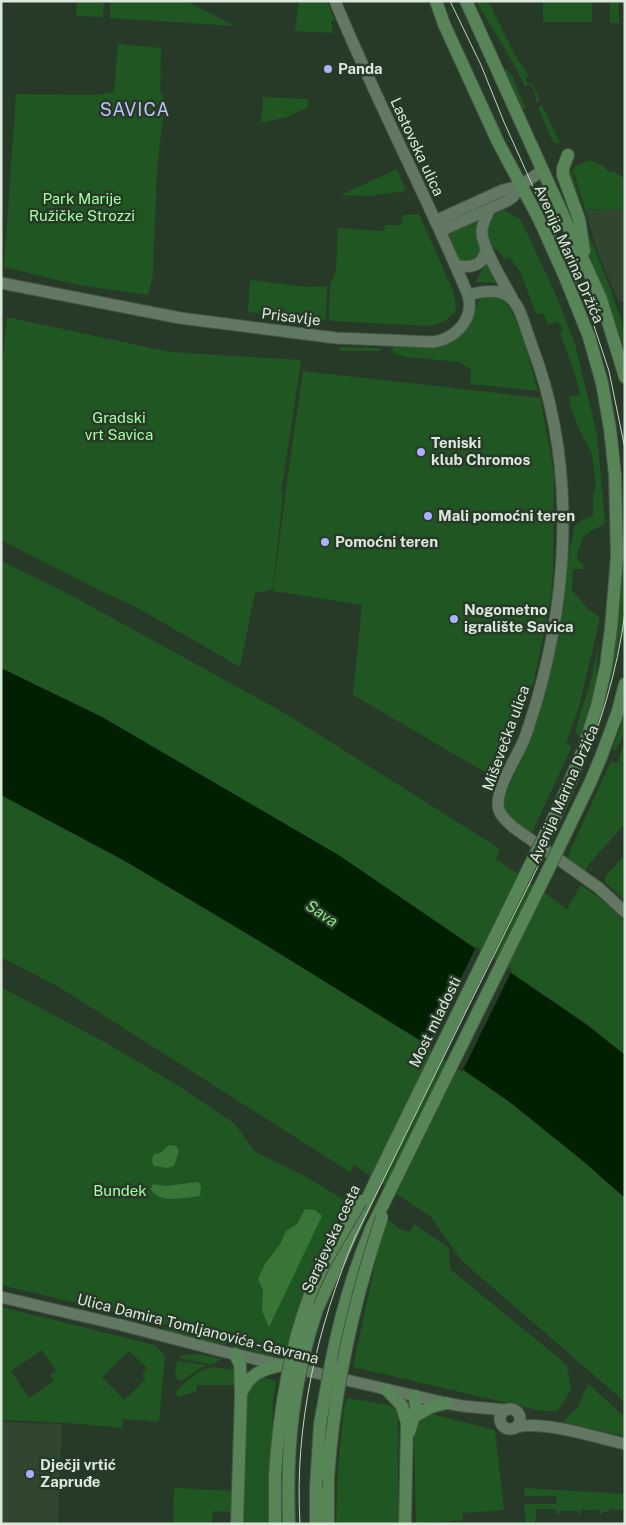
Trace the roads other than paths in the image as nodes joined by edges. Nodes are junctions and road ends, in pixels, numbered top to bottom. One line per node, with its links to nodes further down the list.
1 (335, 1): 10 (street, Lastovska ulica)
2 (429, 1): 5 (main road)
3 (436, 1): 5 (main road, Avenija Marina Držića)
4 (466, 1): 7 (main road, Avenija Marina Držića)
5 (444, 24): 8 (main road, Avenija Marina Držića)
6 (568, 155): 13 (main road)
7 (542, 170): 8 (street, Lastovska ulica); 13 (main road, Avenija Marina Držića)
8 (520, 186): 9 (street, Lastovska ulica); 10 (street, Lastovska ulica); 19 (main road, Avenija Marina Držića, bridge)
9 (490, 208): 10 (street, Lastovska ulica); 11 (street)
10 (437, 226): 12 (street, Prisavlje)
11 (486, 249): 12 (street); 16 (street)
12 (455, 265): 15 (street, Prisavlje)
13 (586, 266): 17 (main road, Avenija Marina Držića)
14 (1, 283): 15 (street, Prisavlje)
15 (468, 295): 16 (street)
16 (512, 299): 20 (street, Miševečka ulica)
17 (625, 377)
18 (625, 684): 23 (main road, Avenija Marina Držića, bridge)
19 (524, 878): 21 (main road, Most mladosti)
20 (625, 912)
21 (376, 1180): 22 (main road, Sarajevska cesta)
22 (363, 1203): 40 (main road, Sarajevska cesta, bridge); 41 (main road, Sarajevska cesta, bridge)
23 (380, 1215): 42 (main road, bridge); 43 (main road, bridge)
24 (1, 1297): 25 (street, Ulica Damira Tomljanovića - Gavrana)
25 (235, 1354): 26 (street, Ulica Damira Tomljanovića - Gavrana); 28 (main road)
26 (282, 1365): 27 (street, Ulica Damira Tomljanovića - Gavrana); 28 (main road)
27 (387, 1390): 29 (street, Ulica Damira Tomljanovića - Gavrana); 34 (main road)
28 (241, 1394): 39 (main road)
29 (415, 1396): 30 (street, Ulica Damira Tomljanovića - Gavrana); 34 (main road)
30 (446, 1403): 31 (street, Ulica Damira Tomljanovića - Gavrana); 34 (main road)
31 (462, 1406): 32 (street); 35 (street)
32 (504, 1410): 33 (street); 35 (street)
33 (518, 1411): 36 (street); 37 (street)
34 (410, 1416): 44 (main road)
35 (501, 1423): 36 (street)
36 (517, 1427): 37 (street)
37 (555, 1428): 38 (street)
38 (625, 1444)
39 (237, 1524)
40 (275, 1524)
41 (289, 1524)
42 (316, 1524)
43 (328, 1524)
44 (405, 1524)

